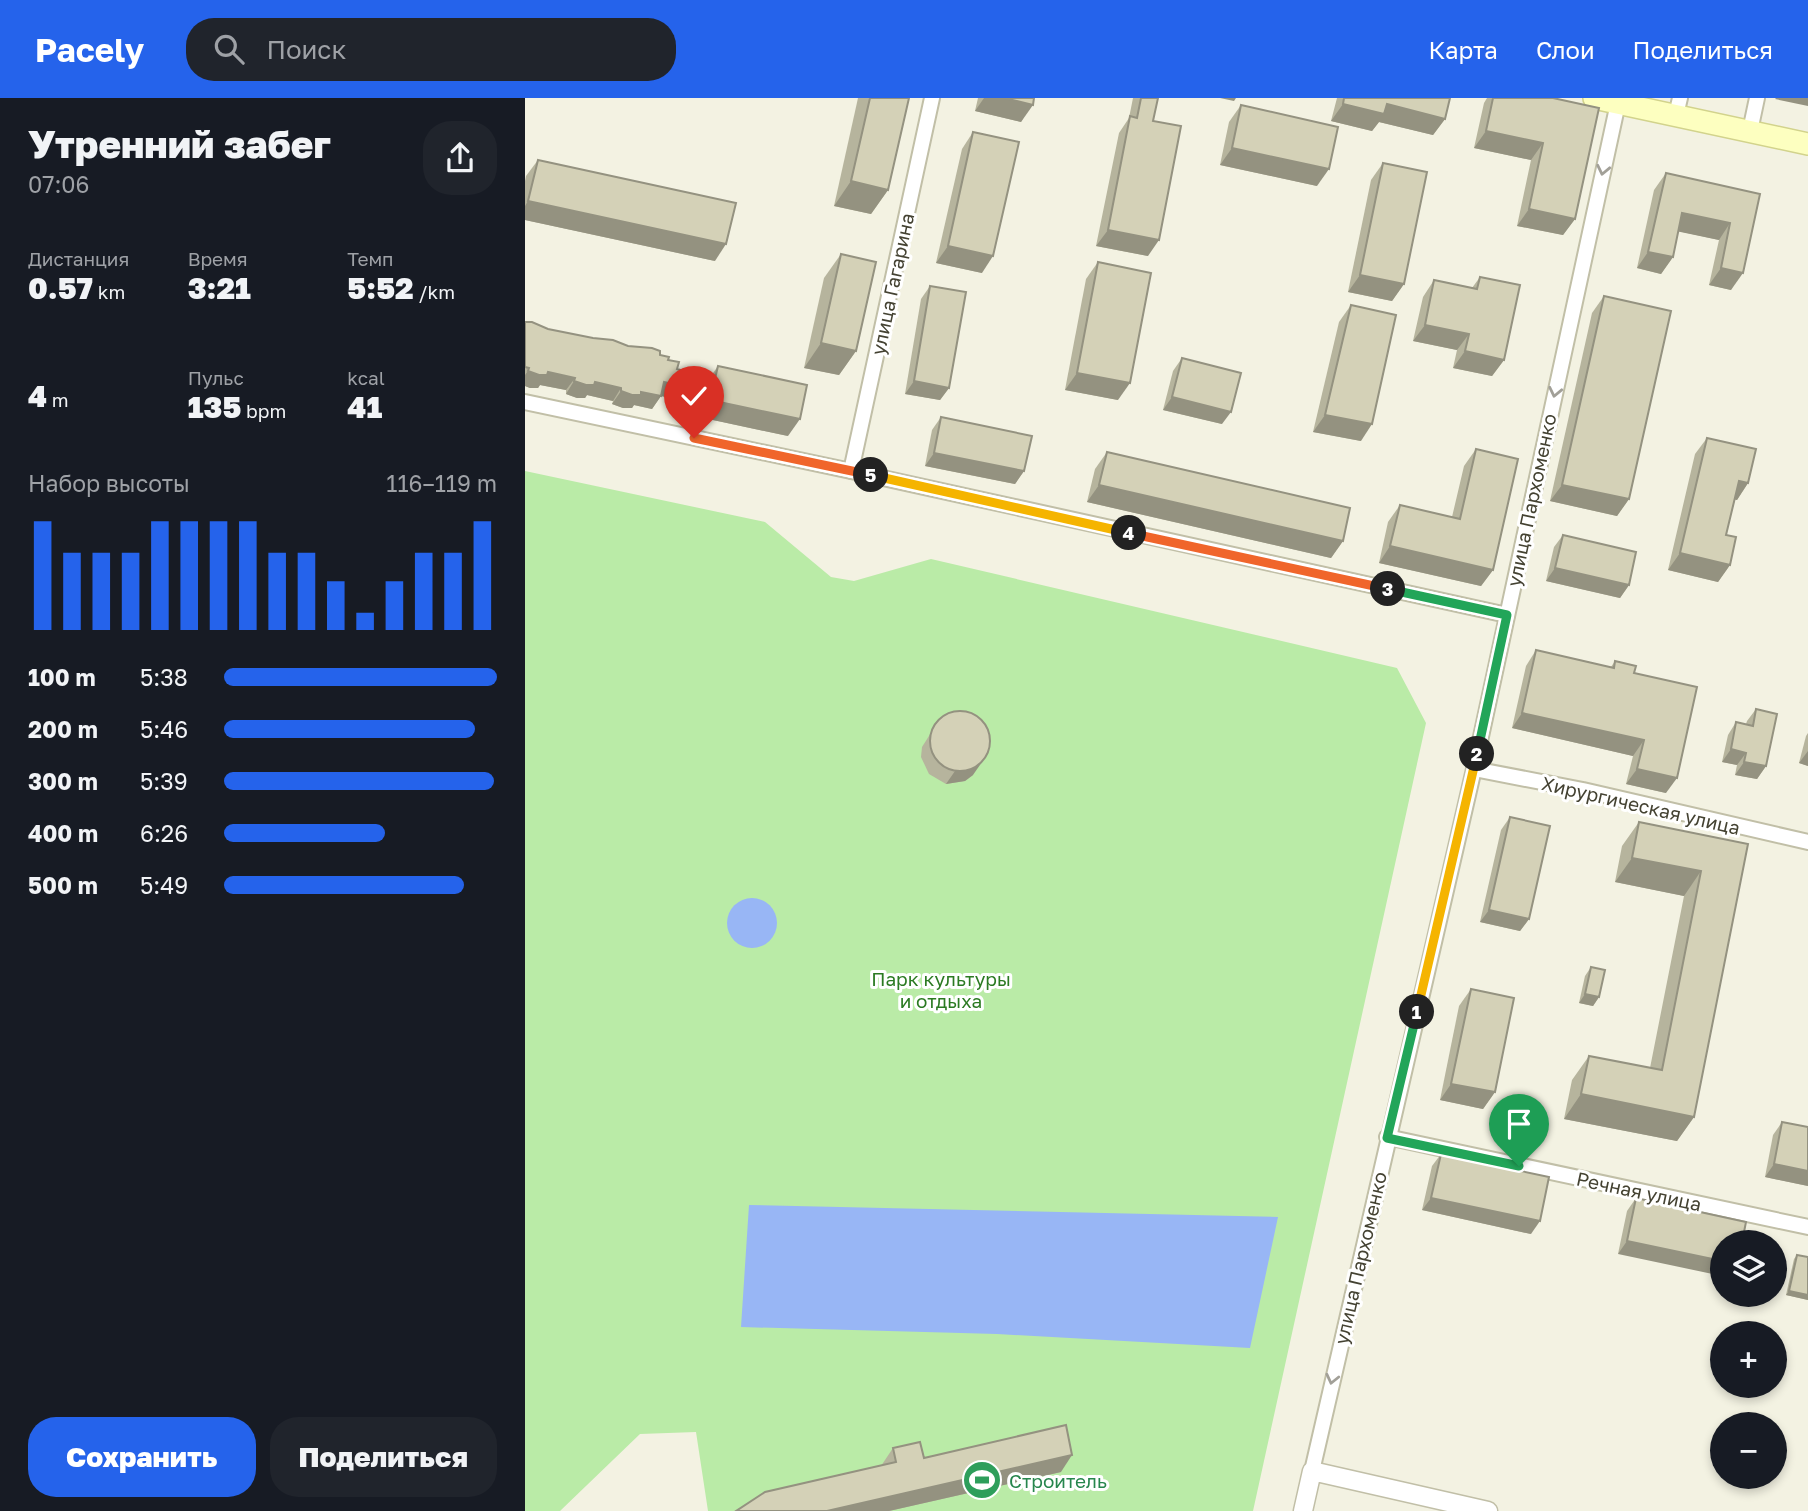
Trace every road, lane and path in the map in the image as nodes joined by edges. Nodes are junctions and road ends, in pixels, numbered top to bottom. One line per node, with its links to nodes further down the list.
1 (932, 98): 9 (street, улица Гагарина)
2 (1594, 98): 4 (main road)
3 (1757, 98): 6 (street)
4 (1618, 103): 5 (main road); 10 (street, улица Пархоменко, one-way to 10)
5 (1678, 107): 6 (main road)
6 (1750, 131): 7 (main road)
7 (1808, 144)
8 (525, 402): 9 (street)
9 (851, 471): 10 (street)
10 (1507, 615): 11 (street, улица Пархоменко)
11 (1474, 769): 12 (street, Хирургическая улица); 13 (street, улица Пархоменко)
12 (1808, 842)
13 (1387, 1138): 14 (street, Речная улица); 15 (street, улица Пархоменко, one-way to 15)
14 (1808, 1227)
15 (1312, 1471): 16 (street, улица Пархоменко); 17 (street)
16 (1303, 1511)
17 (1489, 1511)

